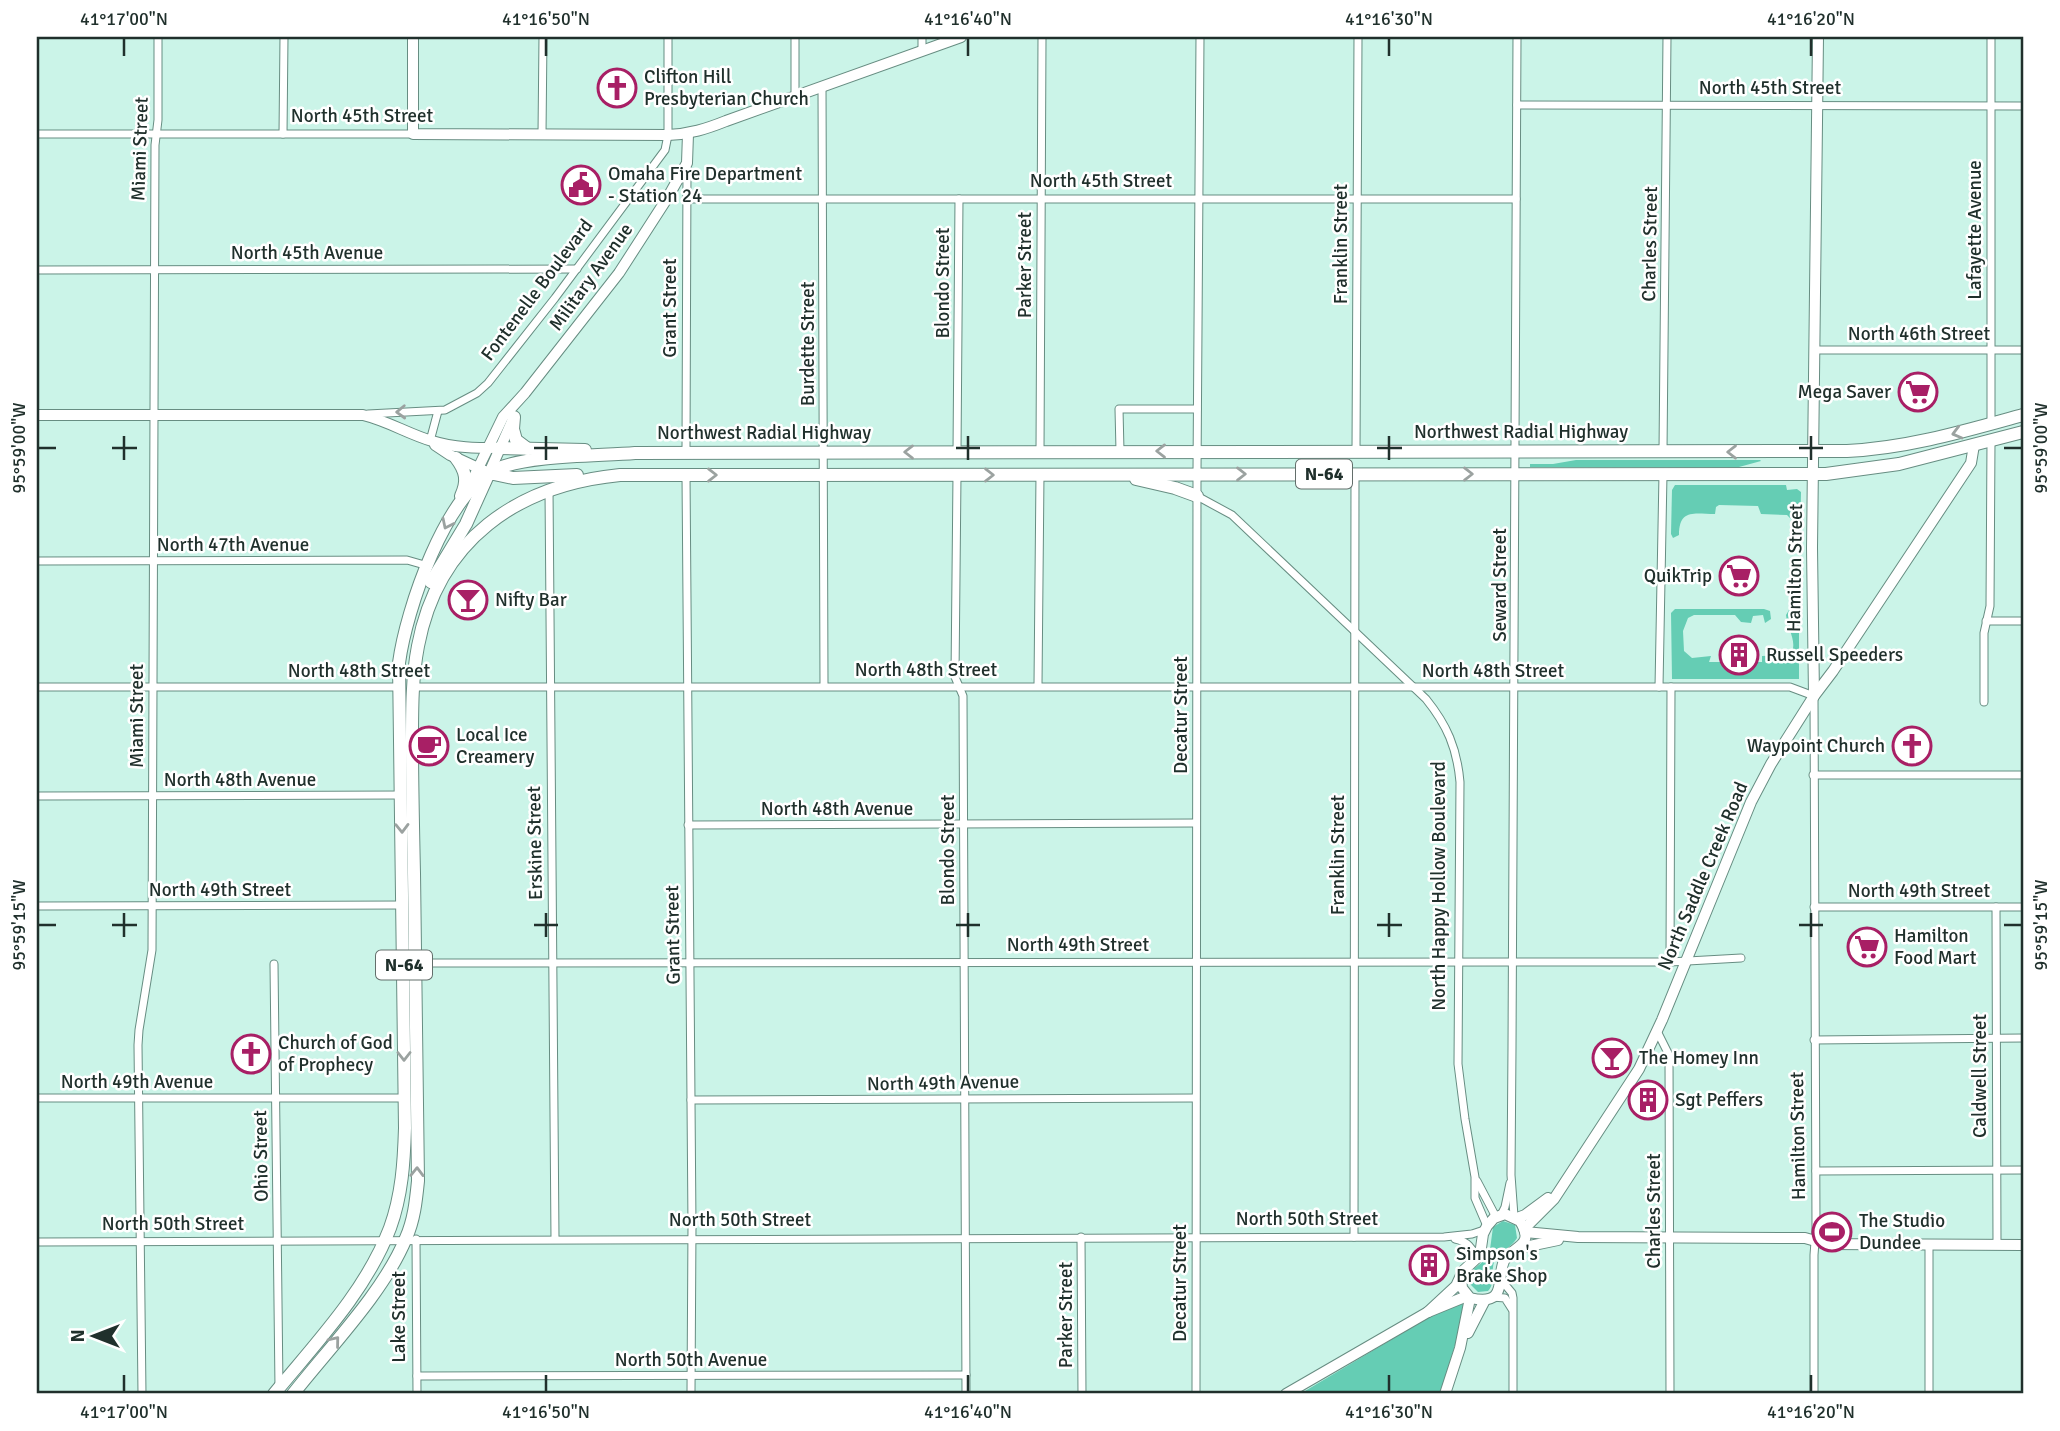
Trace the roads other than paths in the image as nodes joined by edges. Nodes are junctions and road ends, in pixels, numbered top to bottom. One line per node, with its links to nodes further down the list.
1 (158, 37): 25 (street, Miami Street)
2 (284, 37): 26 (street)
3 (413, 37): 27 (main road)
4 (542, 37): 28 (street)
5 (668, 37): 30 (street)
6 (795, 37): 18 (street)
7 (922, 37): 16 (street)
8 (961, 37): 16 (main road)
9 (1042, 37): 32 (street, Parker Street)
10 (1200, 37): 36 (street, Decatur Street)
11 (1358, 37): 37 (street, Franklin Street)
12 (1517, 37): 19 (street, Seward Street)
13 (1667, 37): 21 (street, Charles Street)
14 (1818, 37): 20 (main road, Hamilton Street)
15 (1991, 37): 22 (street, Lafayette Avenue)
16 (922, 51): 17 (main road)
17 (822, 86): 18 (main road); 34 (street, Burdette Street)
18 (795, 96): 29 (main road)
19 (1517, 105): 21 (street, North 45th Street); 38 (street, Seward Street)
20 (1818, 105): 21 (street, North 45th Street); 22 (street, North 45th Street); 42 (main road, Hamilton Street)
21 (1667, 106): 67 (street, Charles Street)
22 (1991, 106): 23 (street, North 45th Street); 43 (street, Lafayette Avenue)
23 (2023, 106)
24 (37, 134): 25 (street, North 45th Street)
25 (156, 134): 26 (street, North 45th Street); 39 (street, Miami Street)
26 (284, 134): 27 (street, North 45th Street)
27 (413, 134): 28 (main road, North 45th Street)
28 (542, 134): 30 (main road, North 45th Street)
29 (688, 134): 30 (main road, North 45th Street); 31 (main road, Military Avenue)
30 (668, 135): 40 (street, Fontenelle Boulevard)
31 (687, 163): 33 (street, Grant Street); 45 (main road, Military Avenue)
32 (1041, 198): 35 (street, North 45th Street); 36 (street, North 45th Street); 65 (street, Parker Street)
33 (686, 199): 34 (street, North 45th Street); 70 (street, Grant Street)
34 (823, 199): 35 (street, North 45th Street); 63 (street, Burdette Street)
35 (959, 199): 64 (street, Blondo Street)
36 (1199, 199): 37 (street, North 45th Street); 46 (street, Decatur Street)
37 (1357, 199): 38 (street, North 45th Street); 60 (street, Franklin Street)
38 (1517, 199): 62 (street, Seward Street)
39 (154, 269): 40 (street, North 45th Avenue); 41 (street, North 45th Avenue); 49 (street, Miami Street)
40 (577, 269): 47 (street, Fontenelle Boulevard)
41 (37, 270)
42 (1815, 349): 43 (street, North 46th Street); 68 (main road, Hamilton Street)
43 (1990, 350): 44 (street, North 46th Street); 53 (street, Lafayette Avenue)
44 (2023, 350)
45 (525, 393): 52 (main road, Military Avenue); 58 (main road, Military Avenue)
46 (1197, 409): 61 (street); 66 (street, Decatur Street)
47 (438, 411): 50 (street, Fontenelle Boulevard, one-way to 50); 55 (street)
48 (37, 415): 49 (main road, Fontenelle Boulevard)
49 (154, 415): 50 (main road, Fontenelle Boulevard); 88 (street, Miami Street)
50 (363, 415): 55 (main road, Fontenelle Boulevard)
51 (2023, 415): 53 (main road, Northwest Radial Highway / N-64)
52 (514, 417): 58 (main road, Military Avenue); 59 (main road)
53 (1991, 424): 68 (main road, Northwest Radial Highway / N-64, one-way to 68)
54 (2023, 432): 56 (main road, N-64)
55 (430, 441): 58 (main road); 71 (main road)
56 (1991, 441): 57 (main road, N-64); 90 (street)
57 (1975, 445): 79 (main road, N-64); 109 (main road, North Saddle Creek Road)
58 (494, 448): 59 (main road); 72 (main road, Military Avenue)
59 (529, 449): 69 (main road)
60 (1356, 450): 62 (main road, Northwest Radial Highway / N-64); 66 (main road, Northwest Radial Highway / N-64)
61 (1120, 451): 65 (main road, Northwest Radial Highway / N-64); 66 (main road, Northwest Radial Highway / N-64, one-way to 61)
62 (1515, 451): 67 (main road, Northwest Radial Highway / N-64); 77 (street, Seward Street)
63 (824, 452): 64 (main road, Northwest Radial Highway / N-64, one-way to 63); 70 (main road, Northwest Radial Highway / N-64); 82 (street, Burdette Street)
64 (957, 452): 65 (main road, Northwest Radial Highway / N-64)
65 (1040, 452)
66 (1197, 452): 73 (street, Decatur Street)
67 (1663, 452): 68 (main road, Northwest Radial Highway / N-64, one-way to 67)
68 (1814, 452): 79 (main road, Hamilton Street)
69 (635, 453): 70 (main road, Northwest Radial Highway / N-64); 72 (main road, Northwest Radial Highway / N-64)
70 (686, 453)
71 (456, 458): 72 (main road); 86 (main road)
72 (484, 471): 80 (main road); 86 (main road, Northwest Radial Highway / N-64); 92 (main road)
73 (1197, 473): 75 (main road, N-64); 76 (main road, N-64, one-way to 76); 85 (street, Decatur Street)
74 (1040, 474): 75 (main road, N-64); 83 (main road, N-64, one-way to 74); 96 (street)
75 (1108, 474): 85 (main road)
76 (1355, 474): 77 (main road, N-64, one-way to 77); 93 (street, Franklin Street)
77 (1516, 474): 78 (main road, N-64); 106 (street, Seward Street)
78 (1663, 474): 79 (main road, N-64); 107 (street)
79 (1814, 474): 109 (main road, Hamilton Street)
80 (620, 475): 81 (main road, N-64); 84 (main road, N-64)
81 (686, 475): 82 (main road, N-64, one-way to 82); 98 (street, Grant Street)
82 (824, 475): 83 (main road, N-64); 94 (street, Burdette Street)
83 (957, 475): 95 (street, Blondo Street)
84 (549, 489): 92 (main road, N-64); 97 (street, Erskine Street)
85 (1197, 496): 93 (street, North Happy Hollow Boulevard); 99 (street, Decatur Street)
86 (462, 498): 89 (main road, Northwest Radial Highway / N-64, one-way to 89)
87 (37, 561): 88 (street, North 47th Avenue)
88 (153, 561): 89 (street, North 47th Avenue); 103 (street, Miami Street)
89 (428, 566): 104 (main road, Northwest Radial Highway / N-64)
90 (1986, 621): 91 (street); 110 (street)
91 (2023, 621)
92 (422, 626): 105 (main road, N-64)
93 (1354, 631): 100 (street, Franklin Street); 101 (street, North Happy Hollow Boulevard)
94 (824, 685): 95 (street, North 48th Street); 98 (street, North 48th Street)
95 (959, 685): 96 (street, North 48th Street); 117 (street, Blondo Street)
96 (1038, 685): 99 (street, North 48th Street)
97 (549, 686): 98 (street, North 48th Street); 105 (street, North 48th Street); 132 (street, Erskine Street)
98 (686, 686): 118 (street, Grant Street)
99 (1196, 686): 100 (street, North 48th Street); 116 (street, Decatur Street)
100 (1354, 686): 101 (street, North 48th Street); 129 (street, Franklin Street)
101 (1412, 686): 106 (street, North 48th Street); 130 (street, North Happy Hollow Boulevard)
102 (37, 687): 103 (street, North 48th Street)
103 (153, 687): 104 (street, North 48th Street); 115 (street, Miami Street)
104 (398, 687): 105 (street, North 48th Street); 113 (main road, Northwest Radial Highway / N-64)
105 (413, 687): 135 (main road, N-64)
106 (1514, 687): 107 (street, North 48th Street); 131 (street, Seward Street)
107 (1659, 687): 108 (street, North 48th Street)
108 (1671, 687): 109 (street, North 48th Street); 134 (street)
109 (1814, 696): 111 (street, Hamilton Street); 126 (main road, North Saddle Creek Road)
110 (1984, 702)
111 (1813, 775): 112 (street); 122 (street, Hamilton Street)
112 (2023, 775)
113 (402, 795): 115 (street, North 48th Avenue); 120 (main road, Northwest Radial Highway / N-64, one-way to 120)
114 (37, 796): 115 (street, North 48th Avenue)
115 (153, 796): 119 (street, Miami Street)
116 (1196, 822): 117 (street, North 48th Avenue); 128 (street, Decatur Street)
117 (964, 824): 118 (street, North 48th Avenue); 127 (street, Blondo Street)
118 (688, 825): 133 (street, Grant Street)
119 (152, 905): 120 (street, North 49th Street); 121 (street, North 49th Street); 142 (street, Miami Street)
120 (403, 905): 144 (main road, Northwest Radial Highway / N-64, one-way to 144)
121 (37, 906)
122 (1814, 907): 123 (street, North 49th Street); 140 (street, Hamilton Street)
123 (1996, 907): 124 (street, North 49th Street); 138 (street, Caldwell Street)
124 (2023, 907)
125 (1741, 958): 126 (street, North 49th Street)
126 (1686, 960): 134 (street, North 49th Street); 137 (main road, North Saddle Creek Road)
127 (964, 961): 128 (street, North 49th Street); 133 (street, North 49th Street); 145 (street, Blondo Street)
128 (1196, 961): 129 (street, North 49th Street); 146 (street, Decatur Street)
129 (1354, 961): 130 (street, North 49th Street); 161 (street, Franklin Street)
130 (1458, 961): 131 (street, North 49th Street); 152 (street, North Happy Hollow Boulevard)
131 (1512, 961): 134 (street, North 49th Street); 151 (street, Seward Street)
132 (552, 962): 133 (street, North 49th Street); 135 (street, North 49th Street); 167 (street, Erskine Street)
133 (690, 962): 147 (street, Grant Street)
134 (1670, 962)
135 (415, 963): 166 (main road, N-64, one-way to 135)
136 (274, 964): 143 (street, Ohio Street)
137 (1657, 1031): 153 (main road, North Saddle Creek Road); 164 (street, Charles Street)
138 (1996, 1038): 139 (street); 140 (street); 148 (street, Caldwell Street)
139 (2023, 1038)
140 (1814, 1040): 150 (street, Hamilton Street)
141 (37, 1098): 142 (street, North 49th Avenue)
142 (139, 1098): 143 (street, North 49th Avenue); 169 (street, Miami Street)
143 (275, 1098): 144 (street, North 49th Avenue); 172 (street, Ohio Street)
144 (404, 1098): 170 (main road, Northwest Radial Highway / N-64)
145 (965, 1098): 146 (street, North 49th Avenue); 147 (street, North 49th Avenue); 158 (street, Blondo Street)
146 (1195, 1098): 160 (street, Decatur Street)
147 (691, 1100): 165 (street, Grant Street)
148 (1996, 1170): 149 (street); 150 (street); 174 (street, Caldwell Street)
149 (2023, 1170)
150 (1816, 1171): 171 (street, Hamilton Street)
151 (1511, 1175): 154 (street, Seward Street); 155 (street, Seward Street)
152 (1475, 1177): 154 (street, North Happy Hollow Boulevard); 156 (street, North Happy Hollow Boulevard)
153 (1563, 1184): 155 (main road, North Saddle Creek Road); 157 (main road, North Saddle Creek Road)
154 (1499, 1216): 155 (main road); 156 (main road)
155 (1515, 1217): 157 (main road)
156 (1486, 1228): 162 (street, North 50th Street); 177 (main road)
157 (1524, 1230): 163 (main road); 176 (main road)
158 (965, 1237): 159 (street, North 50th Street); 165 (street, North 50th Street); 186 (street, Blondo Street)
159 (1081, 1237): 160 (street, North 50th Street); 194 (street, Parker Street)
160 (1195, 1237): 161 (street, North 50th Street); 195 (street, Decatur Street)
161 (1354, 1237): 162 (street, North 50th Street)
162 (1444, 1237): 177 (street, North 50th Street)
163 (1578, 1237): 164 (main road); 176 (main road)
164 (1670, 1237): 171 (main road); 199 (street, Charles Street)
165 (691, 1238): 167 (street, North 50th Street); 185 (street, Grant Street)
166 (411, 1239): 167 (street, North 50th Street); 170 (street, North 50th Street); 187 (street, Lake Street); 190 (main road, N-64, one-way to 166)
167 (555, 1239)
168 (37, 1241): 169 (street, North 50th Street)
169 (141, 1241): 172 (street, North 50th Street); 189 (street, Miami Street)
170 (384, 1241): 172 (street, North 50th Street); 188 (main road, Northwest Radial Highway / N-64)
171 (1815, 1241): 173 (main road); 200 (street, Hamilton Street)
172 (278, 1242): 188 (street, Ohio Street)
173 (1929, 1245): 174 (main road); 201 (street)
174 (1997, 1245): 175 (main road)
175 (2023, 1245)
176 (1520, 1248): 179 (main road)
177 (1474, 1260): 178 (main road)
178 (1461, 1278): 180 (main road); 183 (main road)
179 (1502, 1281): 181 (main road); 182 (street)
180 (1469, 1297): 181 (main road); 183 (main road); 184 (main road)
181 (1488, 1298): 182 (street); 184 (main road)
182 (1512, 1309): 198 (street)
183 (1428, 1312): 196 (main road)
184 (1460, 1348): 197 (main road)
185 (691, 1375): 186 (street, North 50th Avenue); 187 (street, North 50th Avenue); 192 (street, Grant Street)
186 (966, 1375): 193 (street, Blondo Street)
187 (416, 1376): 191 (street, Lake Street)
188 (277, 1391)
189 (142, 1394)
190 (293, 1394)
191 (416, 1394)
192 (691, 1394)
193 (966, 1394)
194 (1082, 1394)
195 (1196, 1394)
196 (1286, 1394)
197 (1445, 1394)
198 (1513, 1394)
199 (1670, 1394)
200 (1814, 1394)
201 (1928, 1394)

